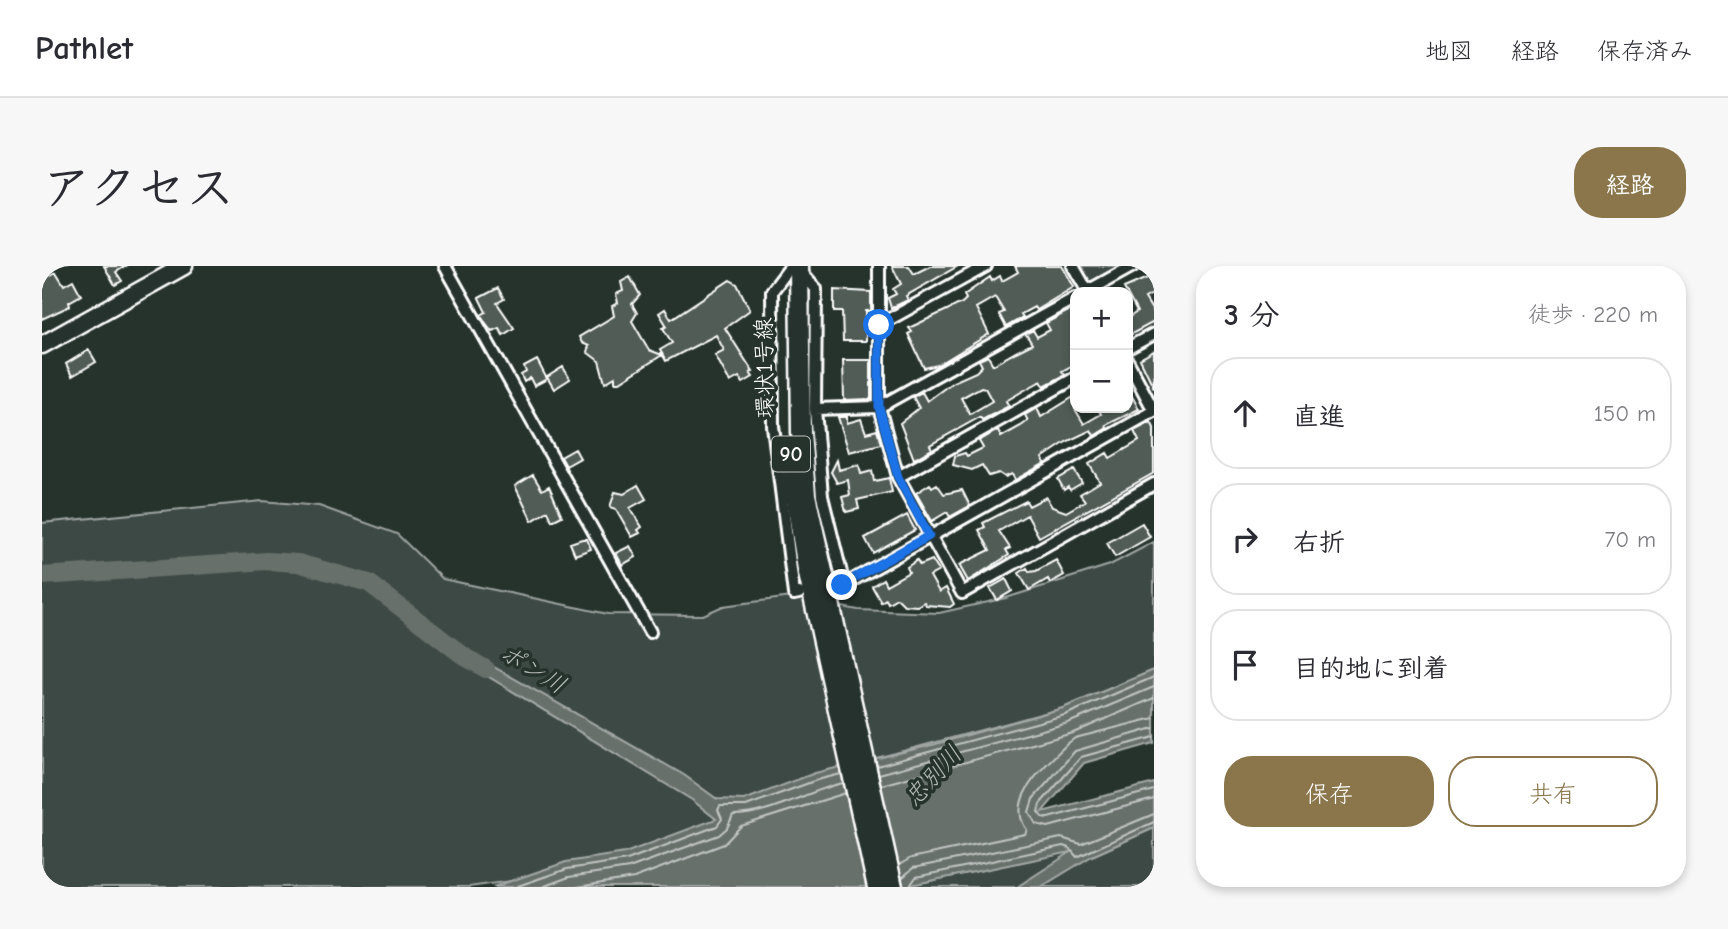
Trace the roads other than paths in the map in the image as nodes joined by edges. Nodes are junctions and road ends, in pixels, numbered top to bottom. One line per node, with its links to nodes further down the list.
1 (184, 266): 13 (main road)
2 (445, 266): 24 (street)
3 (879, 266): 11 (street)
4 (986, 266): 11 (street)
5 (1073, 266): 8 (street)
6 (1133, 266): 9 (street)
7 (793, 268): 18 (street); 23 (street); 25 (main road, 環状1号線 / 90)
8 (1084, 287)
9 (1096, 287)
10 (1070, 301): 17 (street)
11 (879, 325): 17 (street)
12 (1154, 334): 14 (street)
13 (42, 345)
14 (1133, 345)
15 (1133, 371): 19 (street)
16 (1070, 381): 20 (street)
17 (879, 407): 18 (street); 20 (street)
18 (815, 410): 22 (street)
19 (1154, 411): 22 (street)
20 (898, 477): 22 (street)
21 (1154, 484): 22 (street)
22 (929, 536)
23 (799, 593)
24 (650, 632)
25 (828, 634): 26 (main road, 90); 27 (main road, 90)
26 (877, 887)
27 (894, 887)

